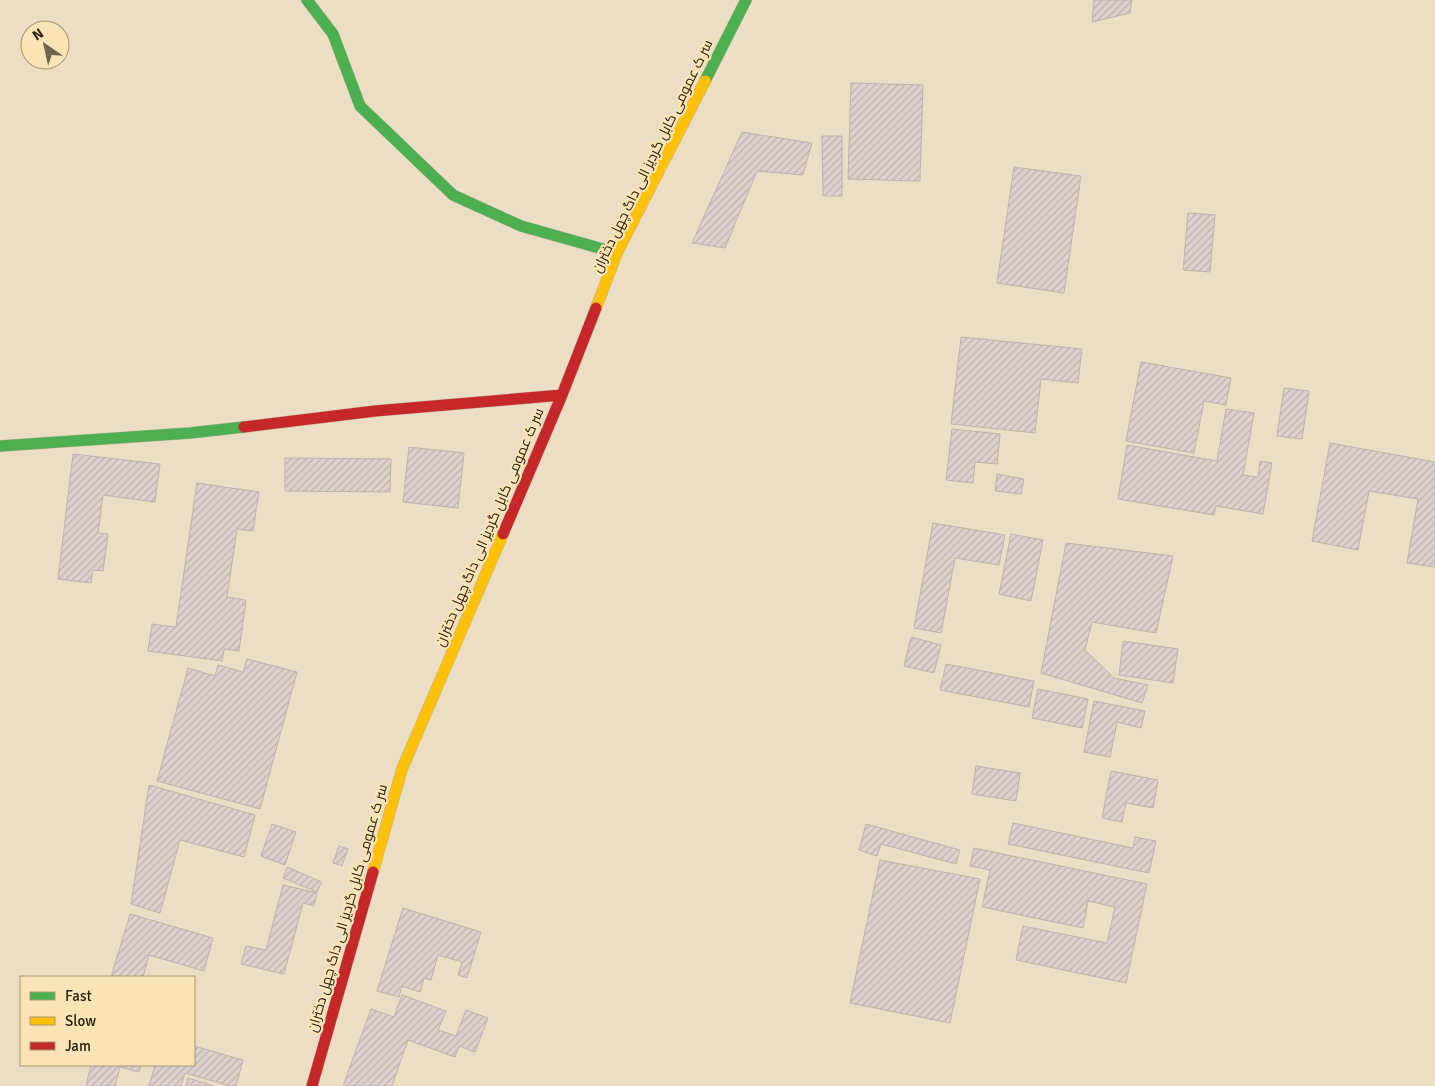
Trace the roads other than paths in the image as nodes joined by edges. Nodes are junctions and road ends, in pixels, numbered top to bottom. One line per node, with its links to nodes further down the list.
1 (307, 0): 3 (street)
2 (746, 0): 3 (street, سر ک عمومی کابل گردیز الی داگ چهل دختران)
3 (617, 253): 4 (street, سر ک عمومی کابل گردیز الی داگ چهل دختران)
4 (562, 395): 5 (street); 6 (street, سر ک عمومی کابل گردیز الی داگ چهل دختران)
5 (0, 446)
6 (312, 1086)

